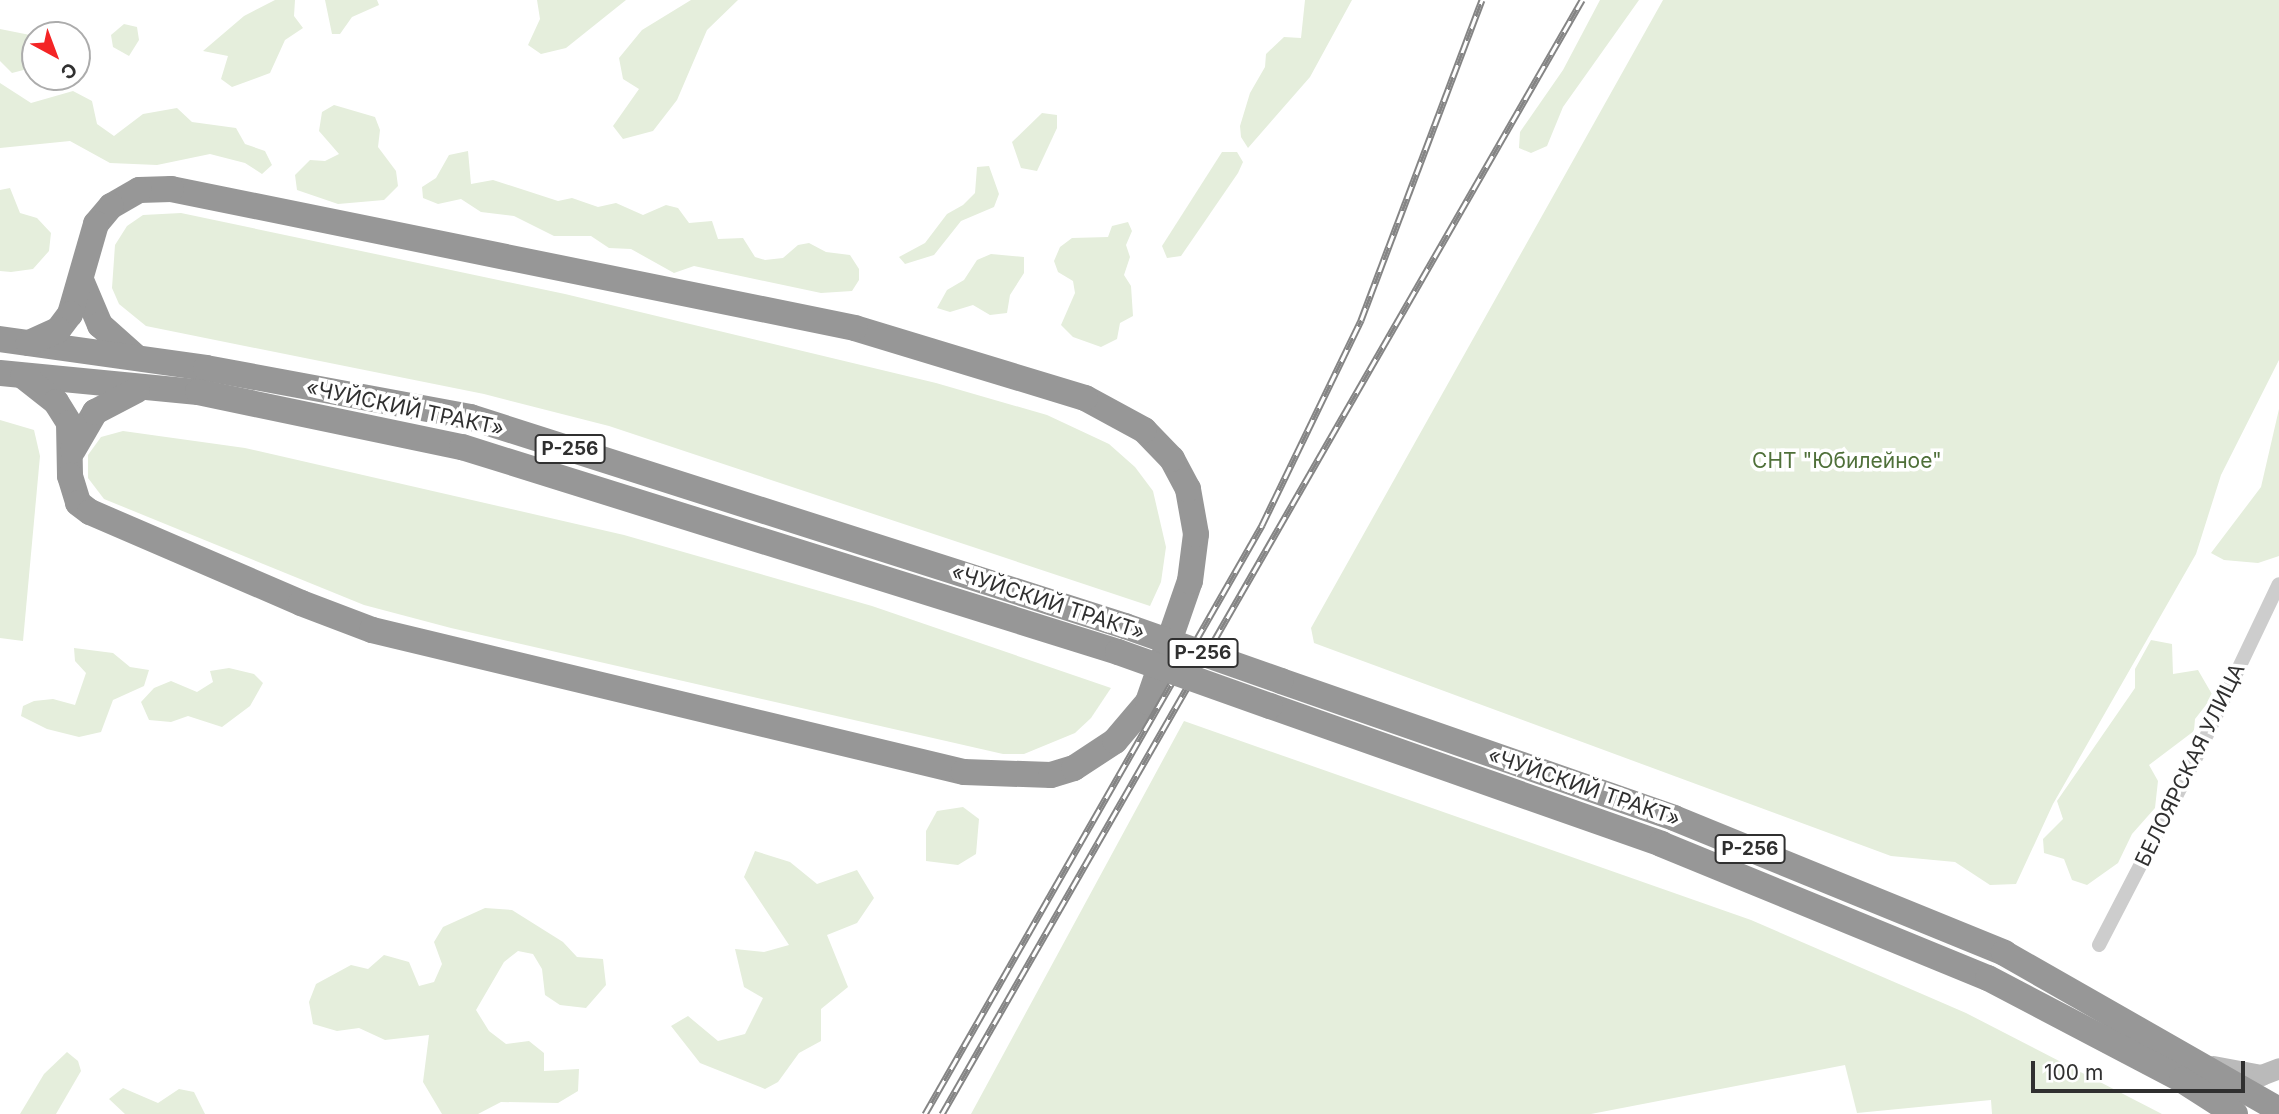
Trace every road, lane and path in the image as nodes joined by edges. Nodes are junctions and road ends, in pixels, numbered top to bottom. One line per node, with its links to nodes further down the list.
1 (81, 280): 3 (highway); 4 (highway); 7 (highway)
2 (0, 339): 3 (highway, «ЧУЙСКИЙ ТРАКТ» / Р-256)
3 (29, 343): 4 (highway, «ЧУЙСКИЙ ТРАКТ» / Р-256)
4 (137, 358): 11 (highway, «ЧУЙСКИЙ ТРАКТ» / Р-256, bridge)
5 (11, 374): 6 (highway, «ЧУЙСКИЙ ТРАКТ» / Р-256); 7 (highway)
6 (137, 390): 7 (highway); 11 (highway, «ЧУЙСКИЙ ТРАКТ» / Р-256, bridge)
7 (73, 450)
8 (2279, 584): 9 (street, БЕЛОЯРСКАЯ УЛИЦА)
9 (2099, 945)
10 (2279, 1068): 11 (street)
11 (2191, 1071): 12 (highway, «ЧУЙСКИЙ ТРАКТ» / Р-256); 13 (highway); 14 (highway, «ЧУЙСКИЙ ТРАКТ» / Р-256)
12 (2279, 1110)
13 (2204, 1114)
14 (2235, 1114)

